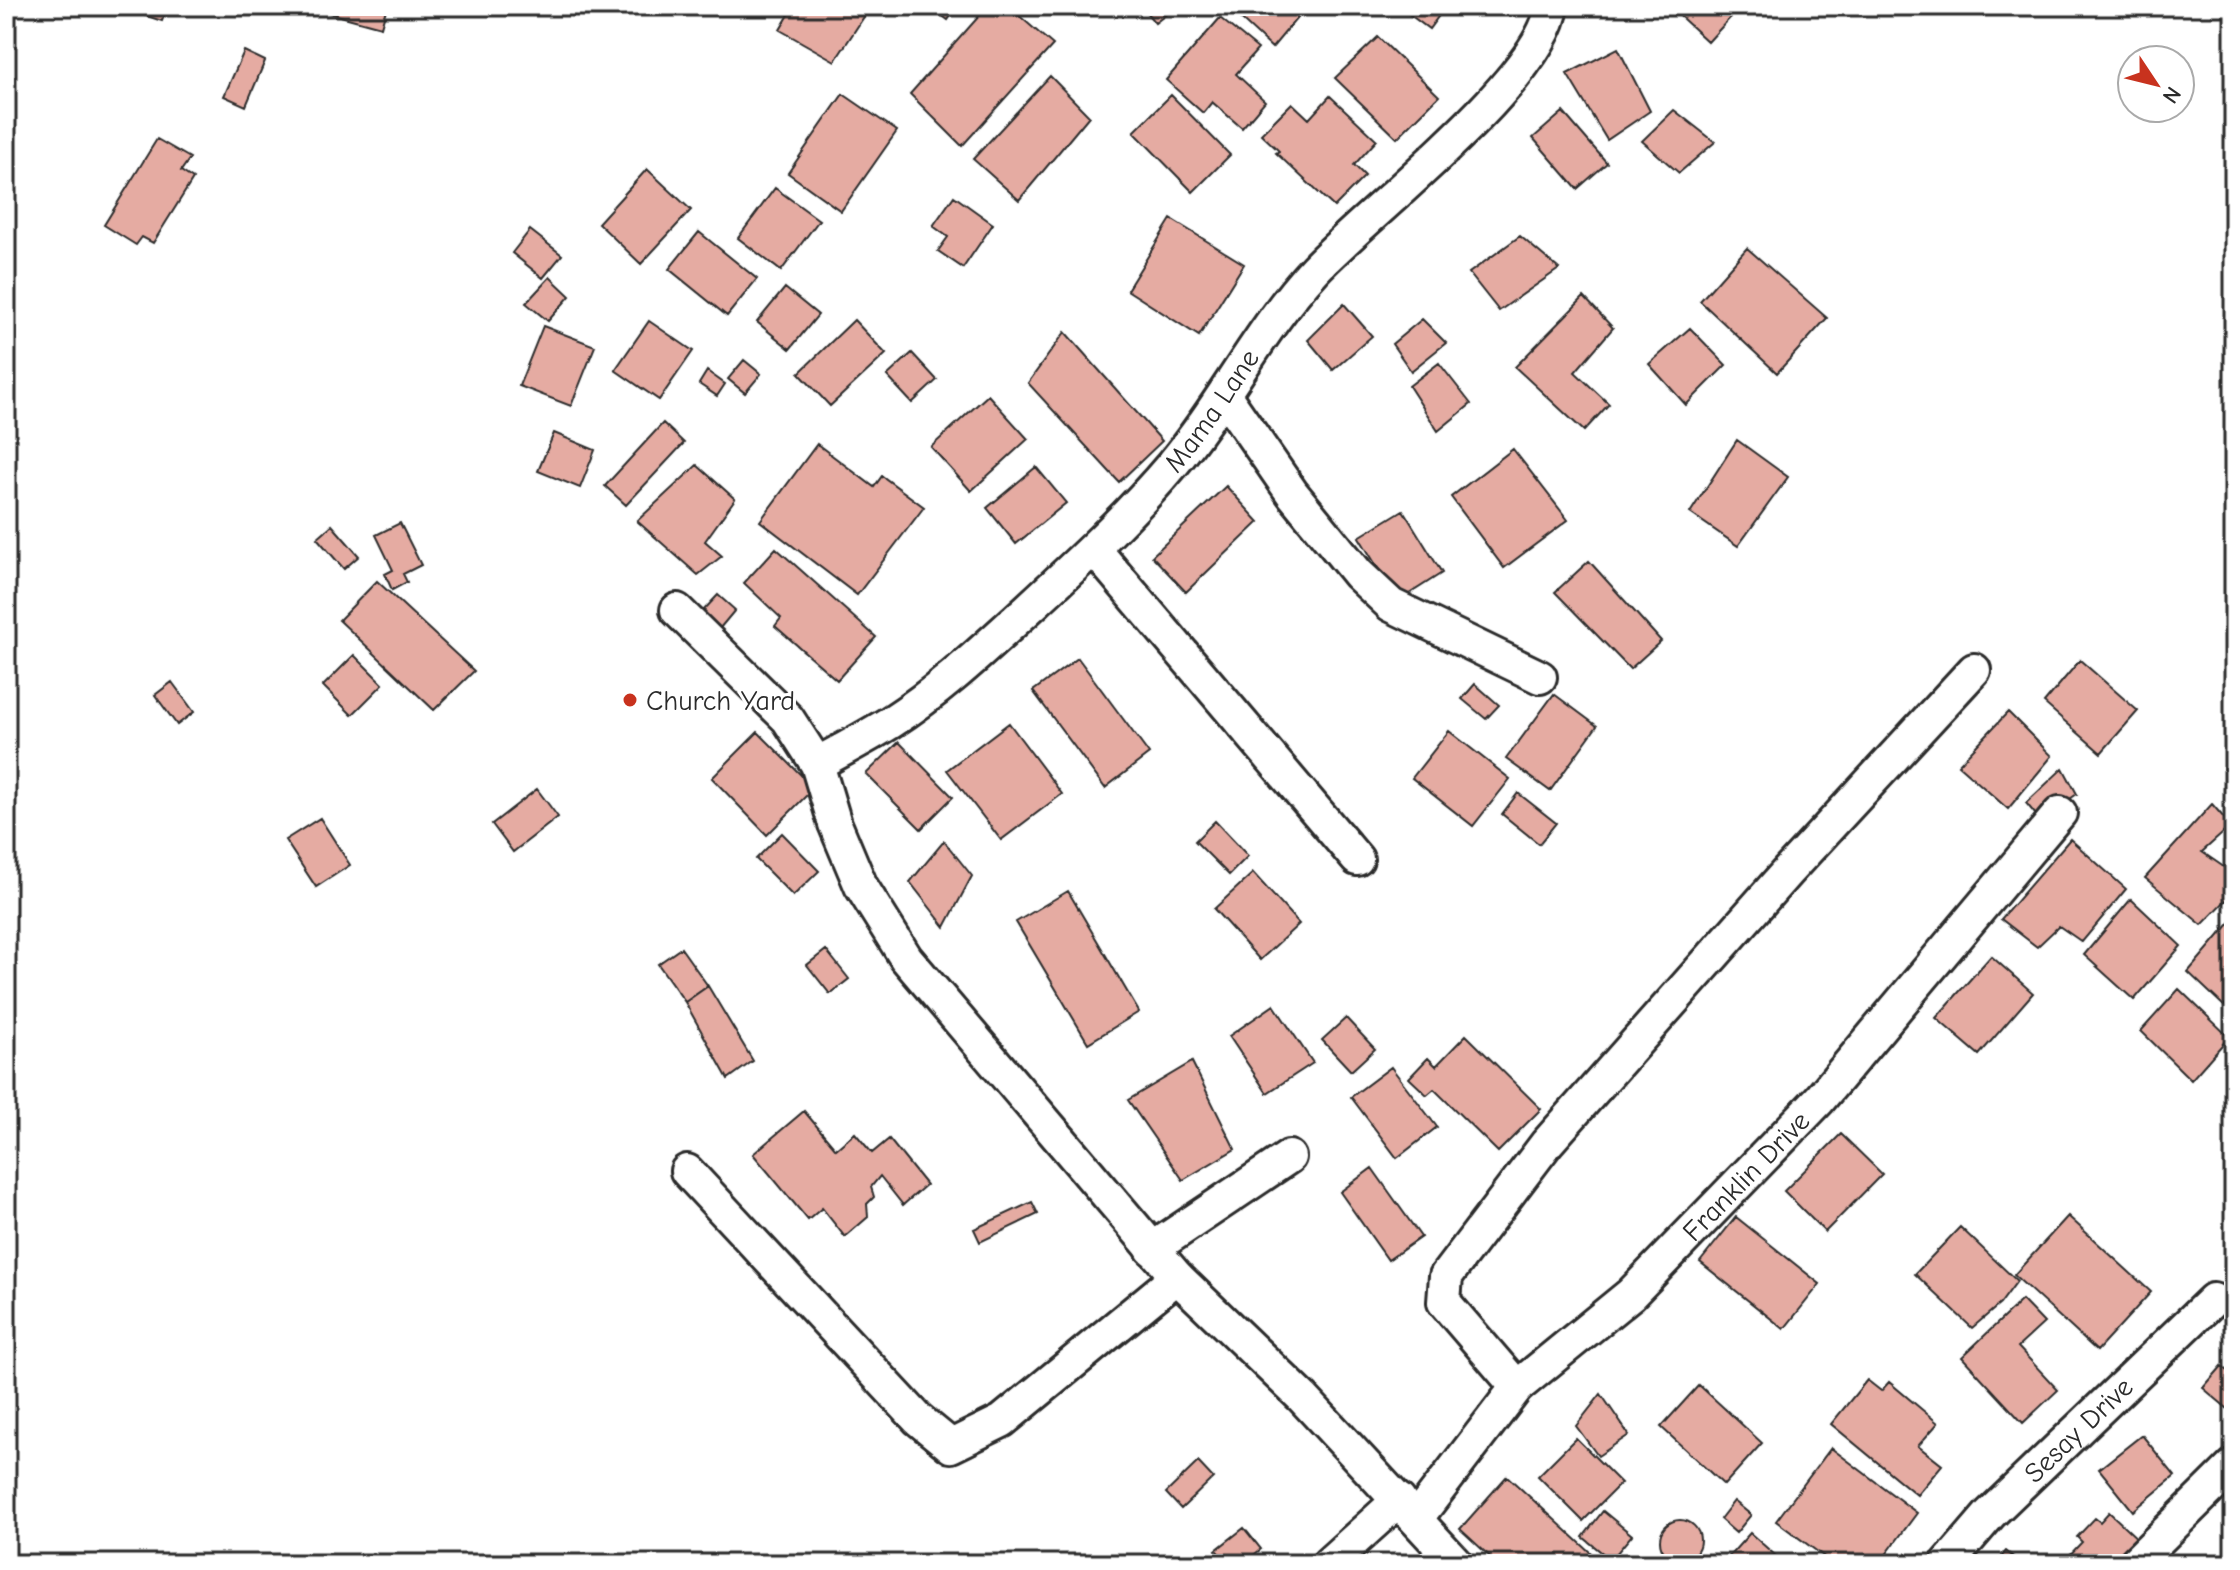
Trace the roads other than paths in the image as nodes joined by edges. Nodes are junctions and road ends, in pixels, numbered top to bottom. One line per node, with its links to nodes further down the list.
1 (1552, 6): 2 (street, Mama Lane)
2 (1225, 396): 3 (street, Mama Lane); 6 (street)
3 (1094, 549): 7 (street, Mama Lane); 9 (street)
4 (677, 610): 7 (street)
5 (1974, 670): 15 (street)
6 (1540, 677)
7 (817, 764): 12 (street)
8 (2060, 813): 15 (street, Franklin Drive)
9 (1357, 859)
10 (1289, 1157): 12 (street)
11 (687, 1171): 13 (street)
12 (1152, 1249): 13 (street)
13 (1177, 1277): 17 (street)
14 (2213, 1300): 20 (street, Sesay Drive)
15 (1517, 1387): 17 (street, Franklin Drive)
16 (2234, 1465): 21 (street)
17 (1407, 1510): 18 (street, Franklin Drive); 19 (street)
18 (1328, 1564)
19 (1457, 1564)
20 (1947, 1564)
21 (2134, 1564)

